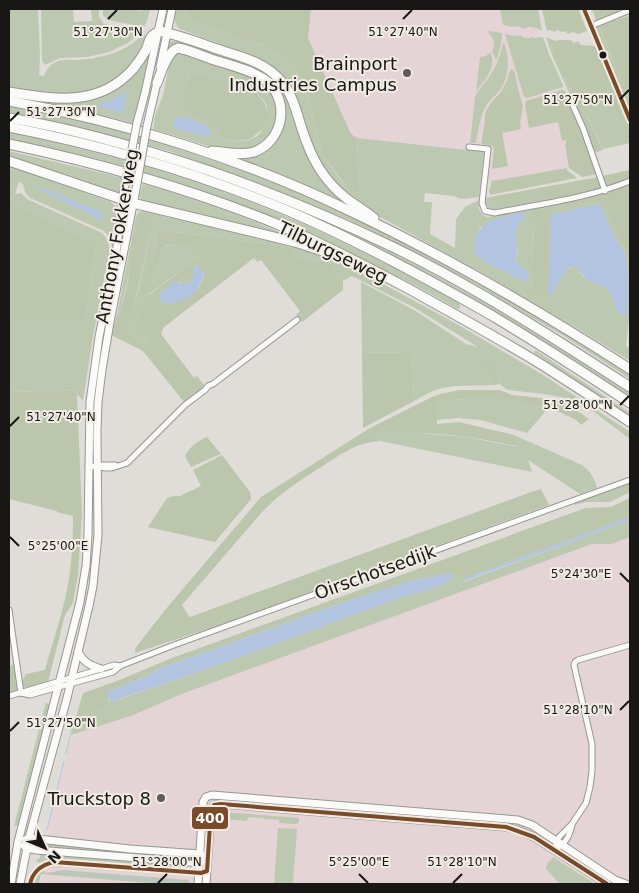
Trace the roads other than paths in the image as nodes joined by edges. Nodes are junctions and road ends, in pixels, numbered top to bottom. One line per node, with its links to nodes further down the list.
1 (163, 9): 6 (main road, Anthony Fokkerweg)
2 (172, 9): 6 (main road, Anthony Fokkerweg)
3 (584, 9): 5 (street)
4 (630, 10): 5 (street)
5 (591, 26): 12 (street)
6 (163, 32): 7 (main road, Anthony Fokkerweg); 8 (highway); 20 (main road, Anthony Fokkerweg, bridge); 22 (highway)
7 (157, 83): 16 (highway); 21 (main road, Anthony Fokkerweg, bridge)
8 (9, 92)
9 (570, 100): 19 (street)
10 (9, 101): 16 (highway)
11 (9, 118): 26 (highway, Tilburgseweg)
12 (630, 120)
13 (9, 127): 27 (highway, Tilburgseweg)
14 (9, 144): 23 (highway, Tilburgseweg)
15 (469, 147): 19 (street)
16 (194, 148): 22 (highway)
17 (9, 161): 20 (highway)
18 (630, 181): 19 (street)
19 (605, 191)
20 (122, 199): 21 (highway); 29 (main road, Anthony Fokkerweg)
21 (133, 203): 23 (highway); 30 (main road, Anthony Fokkerweg)
22 (390, 230): 25 (highway)
23 (364, 265): 28 (highway, Tilburgseweg)
24 (297, 320): 30 (street)
25 (630, 369)
26 (630, 386)
27 (630, 403)
28 (630, 422)
29 (88, 466): 30 (street); 38 (main road, Anthony Fokkerweg)
30 (97, 466): 34 (main road, Anthony Fokkerweg)
31 (630, 480): 35 (street, Oirschotsedijk)
32 (9, 610): 40 (street)
33 (630, 645): 44 (street)
34 (78, 650): 36 (main road); 37 (main road, Anthony Fokkerweg)
35 (120, 666): 36 (street, Oirschotsedijk); 39 (street, Oirschotsedijk)
36 (101, 668): 37 (street, Oirschotsedijk)
37 (72, 677): 38 (street, Oirschotsedijk); 39 (main road, Anthony Fokkerweg)
38 (59, 684): 39 (street, Oirschotsedijk); 40 (street, Oirschotsedijk); 43 (main road, Anthony Fokkerweg)
39 (70, 685): 42 (main road, Anthony Fokkerweg)
40 (21, 692): 41 (street, Oirschotsedijk)
41 (9, 696)
42 (30, 838): 43 (main road); 45 (main road, Anthony Fokkerweg); 47 (main road)
43 (18, 842): 45 (main road); 50 (main road, Anthony Fokkerweg)
44 (560, 843): 46 (street); 47 (main road); 55 (main road)
45 (27, 848): 49 (main road); 51 (main road, Anthony Fokkerweg)
46 (554, 850): 48 (main road); 54 (main road)
47 (200, 854): 48 (main road); 49 (main road)
48 (208, 858): 49 (main road); 53 (main road)
49 (199, 863): 52 (main road)
50 (11, 884)
51 (20, 884)
52 (198, 884)
53 (206, 884)
54 (607, 884)
55 (626, 884)

